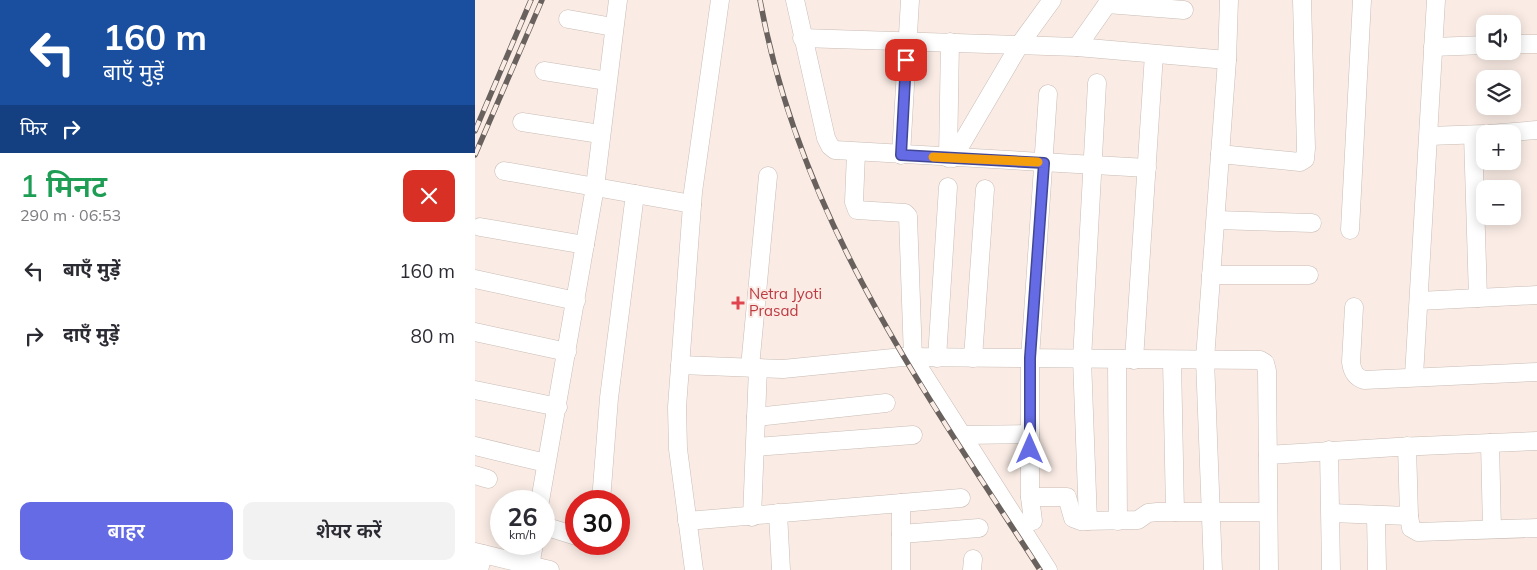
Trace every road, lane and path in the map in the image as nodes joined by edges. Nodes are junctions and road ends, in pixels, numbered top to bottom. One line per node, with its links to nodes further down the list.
1 (617, 0): 13 (street)
2 (720, 0): 49 (street)
3 (795, 0): 14 (street)
4 (910, 0): 15 (street)
5 (1052, 0): 17 (street)
6 (1229, 0): 24 (street)
7 (1302, 0): 36 (street)
8 (1362, 0): 53 (street)
9 (1436, 0): 22 (street)
10 (1109, 2): 11 (street); 21 (street)
11 (1184, 10)
12 (568, 19): 13 (street)
13 (613, 27): 26 (street)
14 (803, 38): 15 (street); 35 (street)
15 (907, 42): 16 (street); 37 (street)
16 (950, 42): 17 (street); 38 (street)
17 (1020, 44): 21 (street); 38 (street)
18 (1521, 44): 19 (street)
19 (1537, 44)
20 (1476, 45): 22 (street)
21 (1077, 47): 23 (street)
22 (1433, 47): 34 (street)
23 (1154, 54): 24 (street); 41 (street)
24 (1227, 60): 36 (street)
25 (544, 71): 26 (street)
26 (607, 81): 32 (street)
27 (1097, 83): 40 (street)
28 (1048, 94): 39 (street)
29 (522, 122): 32 (street)
30 (1537, 130): 31 (street)
31 (1521, 131)
32 (600, 134): 46 (street)
33 (1476, 134): 34 (street)
34 (1429, 136): 61 (street)
35 (856, 153): 37 (street); 65 (street)
36 (1220, 154): 50 (street)
37 (901, 155): 38 (street)
38 (950, 158): 39 (street)
39 (1044, 163): 40 (street); 68 (street)
40 (1093, 165): 41 (street); 69 (street)
41 (1147, 168): 70 (street)
42 (1481, 170): 59 (street)
43 (504, 171): 46 (street)
44 (768, 176): 74 (street)
45 (948, 187): 66 (street)
46 (595, 188): 48 (street); 54 (street)
47 (985, 189): 67 (street)
48 (635, 194): 49 (street); 93 (street)
49 (692, 204): 73 (street)
50 (1216, 220): 51 (street); 55 (street)
51 (1312, 223)
52 (480, 227): 54 (street)
53 (1350, 230)
54 (585, 245): 60 (street)
55 (1211, 275): 56 (street); 72 (street)
56 (1309, 275)
57 (475, 279): 60 (street)
58 (1537, 295): 59 (street)
59 (1478, 298): 61 (street)
60 (576, 301): 64 (street)
61 (1419, 301): 76 (street)
62 (1354, 307): 76 (street)
63 (475, 332): 64 (street)
64 (567, 352): 79 (street)
65 (913, 358): 66 (street); 74 (street); 83 (street)
66 (937, 358): 67 (street)
67 (973, 358): 68 (street)
68 (1030, 358): 69 (street); 81 (street)
69 (1082, 359): 70 (street); 107 (street)
70 (1126, 360): 71 (street); 108 (street)
71 (1172, 360): 72 (street); 97 (street)
72 (1205, 360): 90 (street); 100 (street)
73 (680, 365): 74 (street); 105 (street)
74 (753, 368): 80 (street)
75 (1537, 372): 76 (street)
76 (1414, 376)
77 (475, 390): 79 (street)
78 (886, 403): 80 (street)
79 (558, 407): 91 (street)
80 (756, 417): 88 (street)
81 (1030, 434): 83 (street); 94 (street)
82 (913, 435): 88 (street)
83 (962, 435): 119 (street)
84 (1537, 441): 85 (street)
85 (1490, 443): 87 (street); 111 (street)
86 (475, 446): 91 (street)
87 (1407, 446): 89 (street); 103 (street)
88 (756, 447): 104 (street)
89 (1329, 450): 90 (street); 101 (street)
90 (1268, 455): 98 (street)
91 (546, 463): 92 (street)
92 (542, 490)
93 (602, 490)
94 (1030, 496): 106 (street); 107 (street)
95 (961, 498): 96 (street)
96 (901, 503): 99 (street); 112 (street)
97 (1175, 512): 100 (street); 108 (street)
98 (1269, 512): 100 (street); 121 (street)
99 (778, 513): 104 (street); 117 (street)
100 (1211, 513): 120 (street)
101 (1331, 513): 102 (street); 122 (street)
102 (1376, 514): 103 (street); 123 (street)
103 (1409, 516): 111 (street)
104 (752, 517): 105 (street)
105 (687, 521): 116 (street)
106 (1033, 521)
107 (1088, 521): 108 (street)
108 (1118, 521)
109 (979, 528): 112 (street)
110 (1537, 528): 111 (street)
111 (1492, 529)
112 (901, 534): 118 (street)
113 (536, 555): 115 (street)
114 (479, 559): 115 (street)
115 (538, 568)
116 (694, 570)
117 (781, 570)
118 (901, 570)
119 (1048, 570)
120 (1213, 570)
121 (1269, 570)
122 (1331, 570)
123 (1377, 570)

